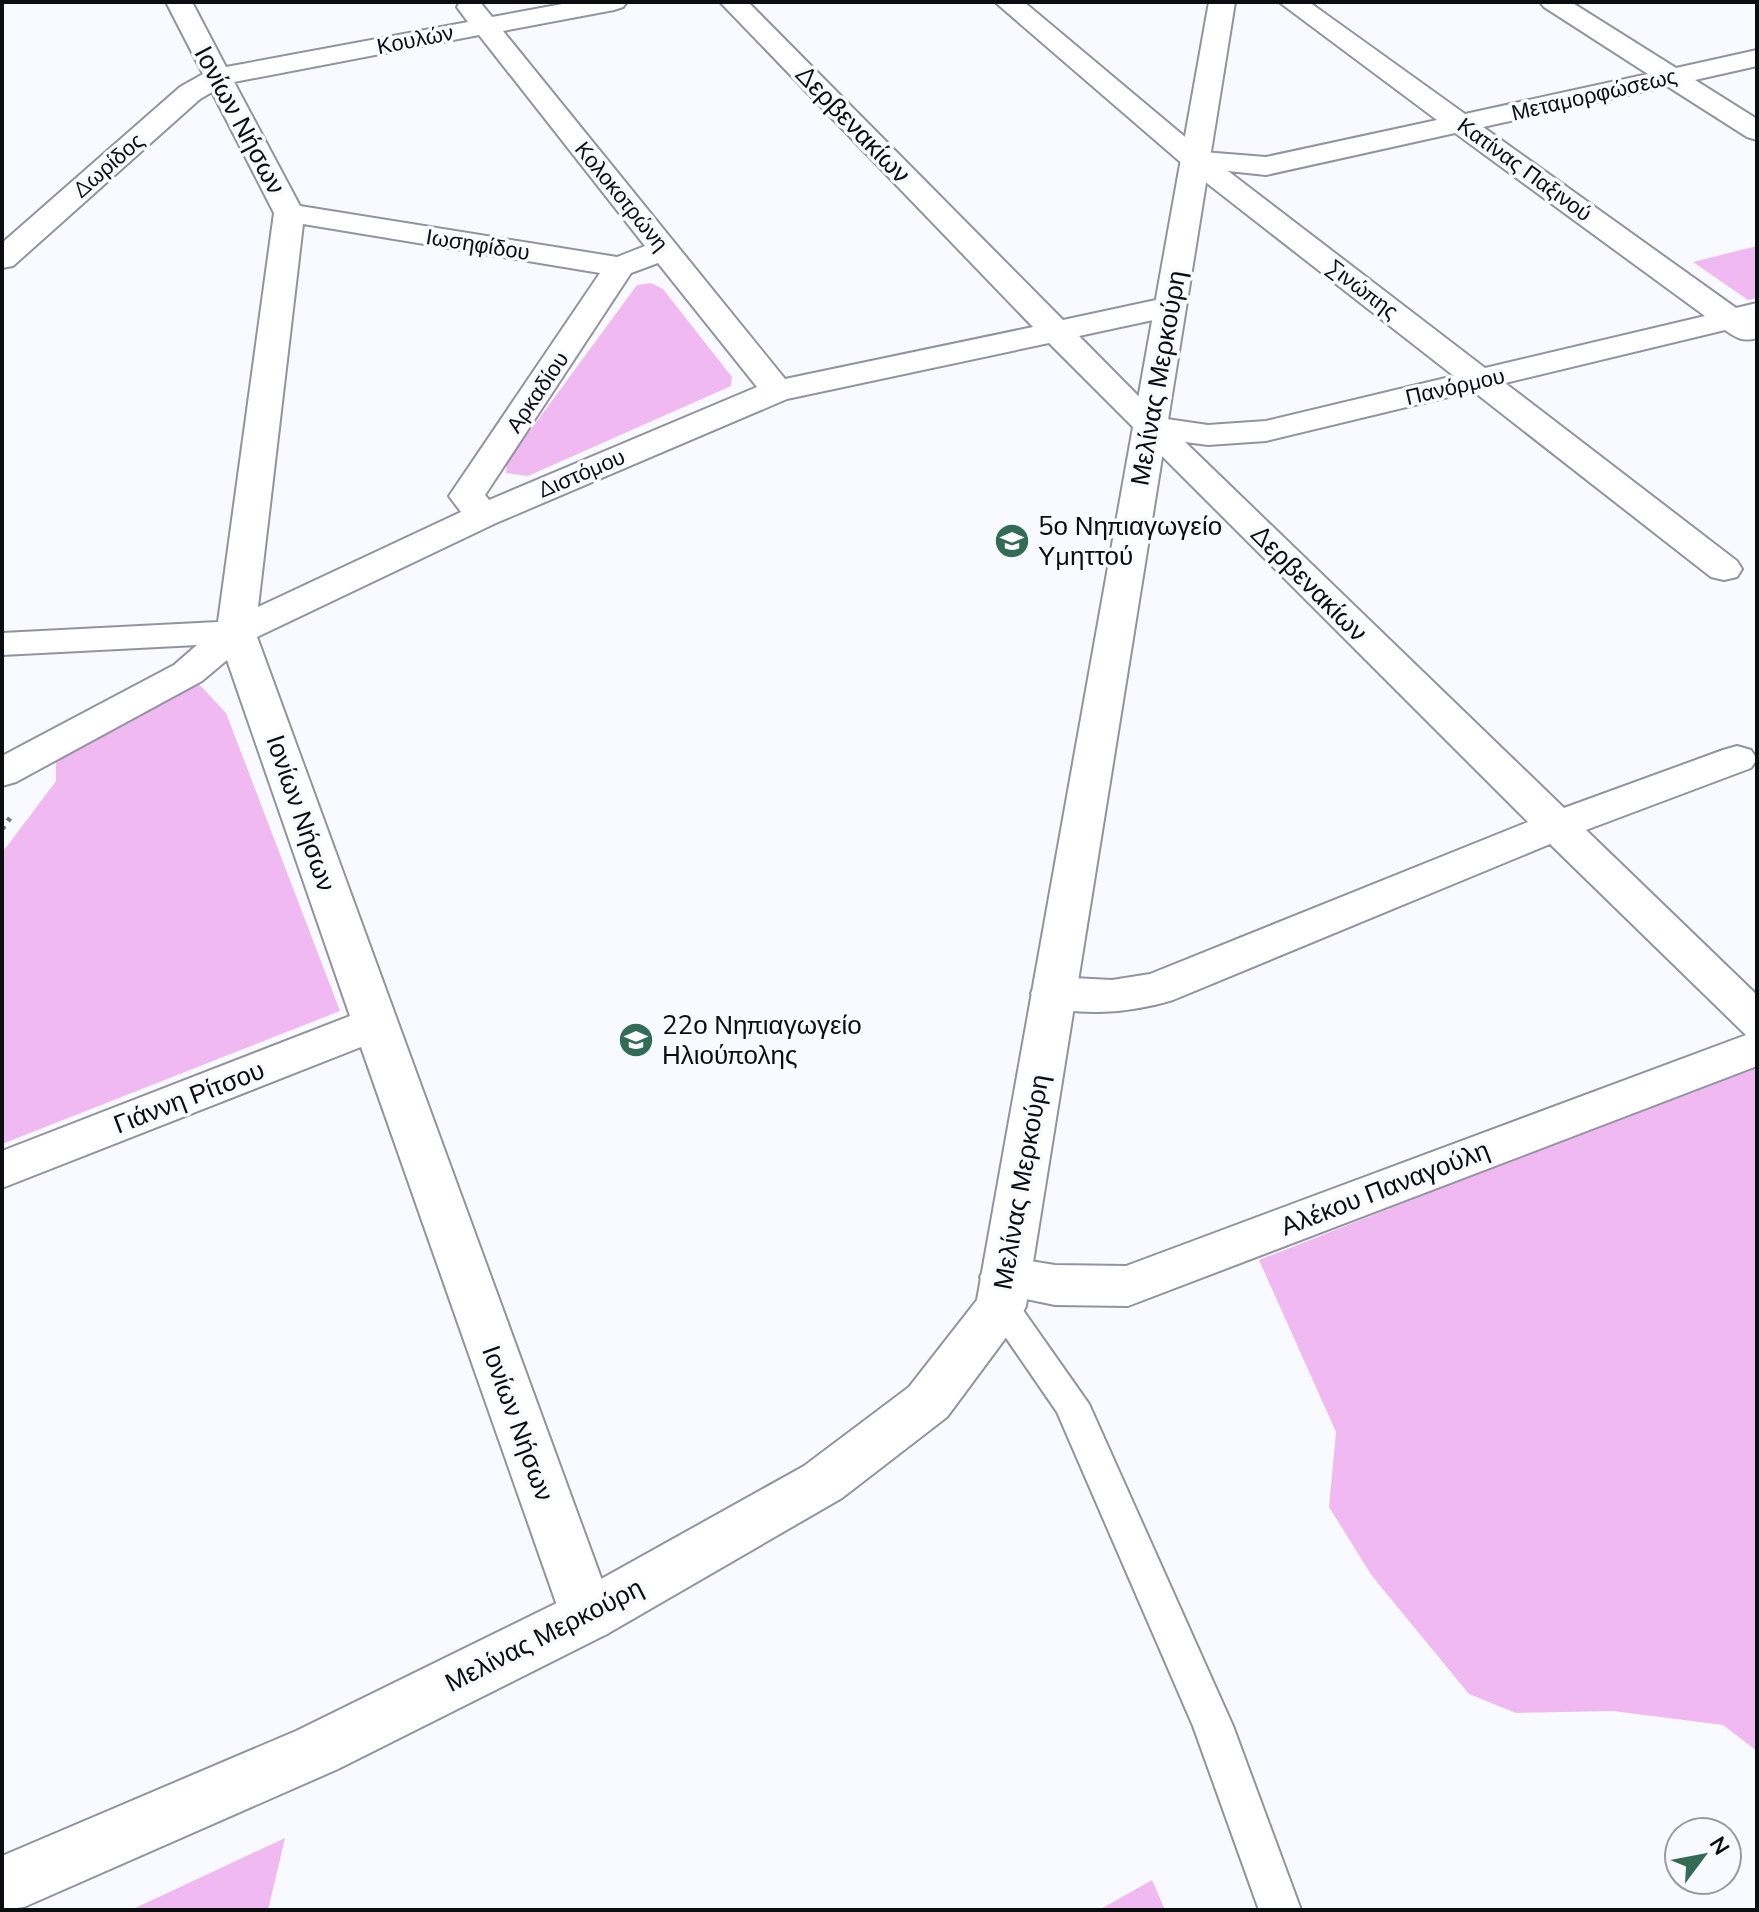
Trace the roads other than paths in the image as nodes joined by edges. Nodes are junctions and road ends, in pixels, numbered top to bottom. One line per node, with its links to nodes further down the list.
1 (179, 2): 10 (street, Ιονίων Νήσων)
2 (614, 2): 8 (street, Κουλών)
3 (733, 2): 21 (street, Δερβενακίων)
4 (1008, 2): 14 (street, Σινώπης)
5 (1222, 2): 14 (street, Μελίνας Μερκούρη)
6 (1292, 2): 12 (street, Κατίνας Παξινού)
7 (1553, 2): 11 (street)
8 (475, 14): 10 (street, Κουλών); 16 (street, Κολοκοτρώνη)
9 (1757, 58): 11 (street, Μεταμορφώσεως)
10 (217, 77): 15 (street, Ιονίων Νήσων); 17 (street, Δωρίδος)
11 (1671, 77): 12 (street, Μεταμορφώσεως); 13 (street)
12 (1463, 123): 14 (street, Μεταμορφώσεως); 20 (street, Κατίνας Παξινού)
13 (1757, 131)
14 (1195, 160): 19 (street, Μελίνας Μερκούρη); 22 (street, Σινώπης)
15 (289, 213): 18 (street, Ιωσηφίδου); 27 (street, Ιονίων Νήσων)
16 (665, 249): 18 (street); 23 (street, Κολοκοτρώνη)
17 (2, 259)
18 (620, 267): 25 (street, Αρκαδίου)
19 (1170, 307): 21 (street, Διστόμου); 24 (street, Μελίνας Μερκούρη)
20 (1748, 324): 22 (street, Πανόρμου)
21 (1057, 332): 23 (street, Διστόμου); 24 (street, Δερβενακίων)
22 (1482, 379): 24 (street, Πανόρμου); 26 (street, Σινώπης)
23 (777, 391): 25 (street, Διστόμου)
24 (1150, 427): 31 (street, Δερβενακίων); 32 (street, Μελίνας Μερκούρη)
25 (483, 515): 27 (street, Διστόμου)
26 (1724, 569)
27 (236, 632): 28 (street, Διστόμου); 30 (street); 34 (street, Ιονίων Νήσων)
28 (2, 644)
29 (1737, 759): 31 (street)
30 (2, 773)
31 (1556, 826): 32 (street); 33 (street, Δερβενακίων)
32 (1053, 993): 37 (street, Μελίνας Μερκούρη)
33 (1757, 1022)
34 (375, 1024): 36 (street, Γιάννη Ρίτσου); 38 (street, Ιονίων Νήσων)
35 (1757, 1048): 37 (street, Αλέκου Παναγούλη)
36 (2, 1170)
37 (1003, 1292): 38 (street, Μελίνας Μερκούρη); 40 (lane)
38 (587, 1616): 39 (street, Μελίνας Μερκούρη)
39 (2, 1886)
40 (1280, 1910)

